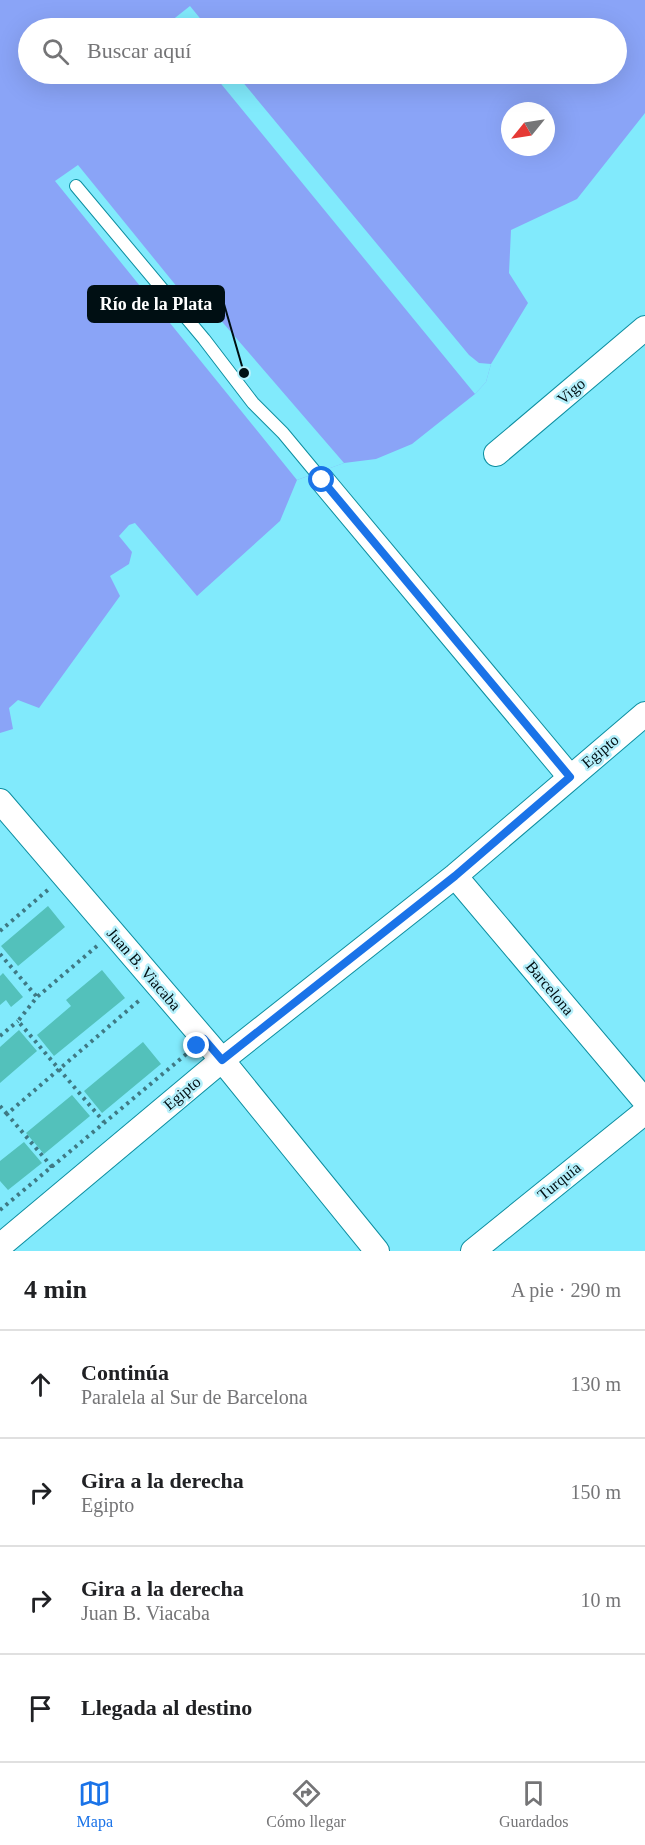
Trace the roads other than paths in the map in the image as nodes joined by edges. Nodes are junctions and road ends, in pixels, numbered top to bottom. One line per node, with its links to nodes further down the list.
1 (76, 186): 4 (lane)
2 (645, 328): 3 (street, Vigo)
3 (496, 454)
4 (322, 480): 6 (street)
5 (645, 714): 6 (street, Egipto)
6 (570, 777): 8 (street, Egipto)
7 (0, 801): 9 (street, Juan B. Viacaba)
8 (455, 876): 9 (street, Egipto); 10 (street, Barcelona)
9 (222, 1060): 12 (street, Egipto); 13 (street, Juan B. Viacaba)
10 (645, 1101)
11 (645, 1112): 14 (street, Turquía)
12 (0, 1246)
13 (377, 1251)
14 (473, 1251)

